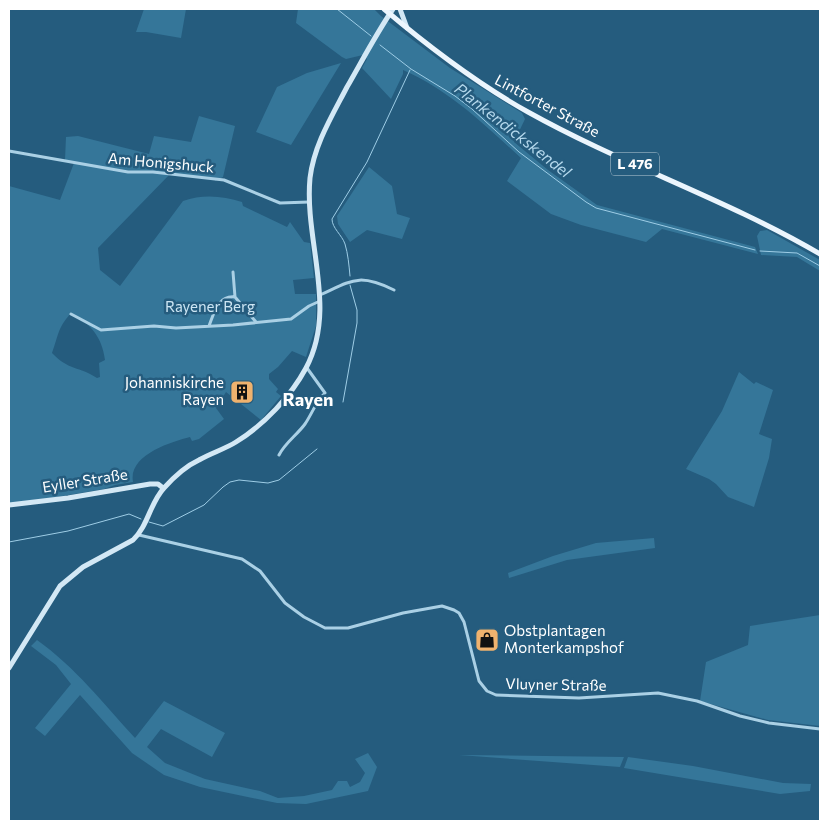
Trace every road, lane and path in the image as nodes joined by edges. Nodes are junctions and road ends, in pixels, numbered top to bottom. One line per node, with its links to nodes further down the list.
1 (384, 9): 3 (main road, Lintforter Straße / L 476)
2 (400, 9): 4 (main road)
3 (391, 11): 4 (main road, Lintforter Straße / L 476); 6 (main road)
4 (407, 28): 7 (main road, Lintforter Straße / L 476)
5 (9, 151): 6 (street, Am Honigshuck)
6 (309, 202): 11 (main road)
7 (820, 254)
8 (232, 272): 10 (street)
9 (394, 290): 11 (street)
10 (235, 297): 13 (street); 14 (street)
11 (320, 299): 13 (street); 15 (main road)
12 (71, 314): 14 (street)
13 (256, 322): 14 (street)
14 (209, 326)
15 (306, 368): 16 (street); 17 (main road)
16 (279, 455)
17 (163, 488): 18 (main road, Eyller Straße); 19 (main road)
18 (9, 505)
19 (139, 535): 20 (main road); 21 (street, Vluyner Straße)
20 (9, 668)
21 (820, 729)

